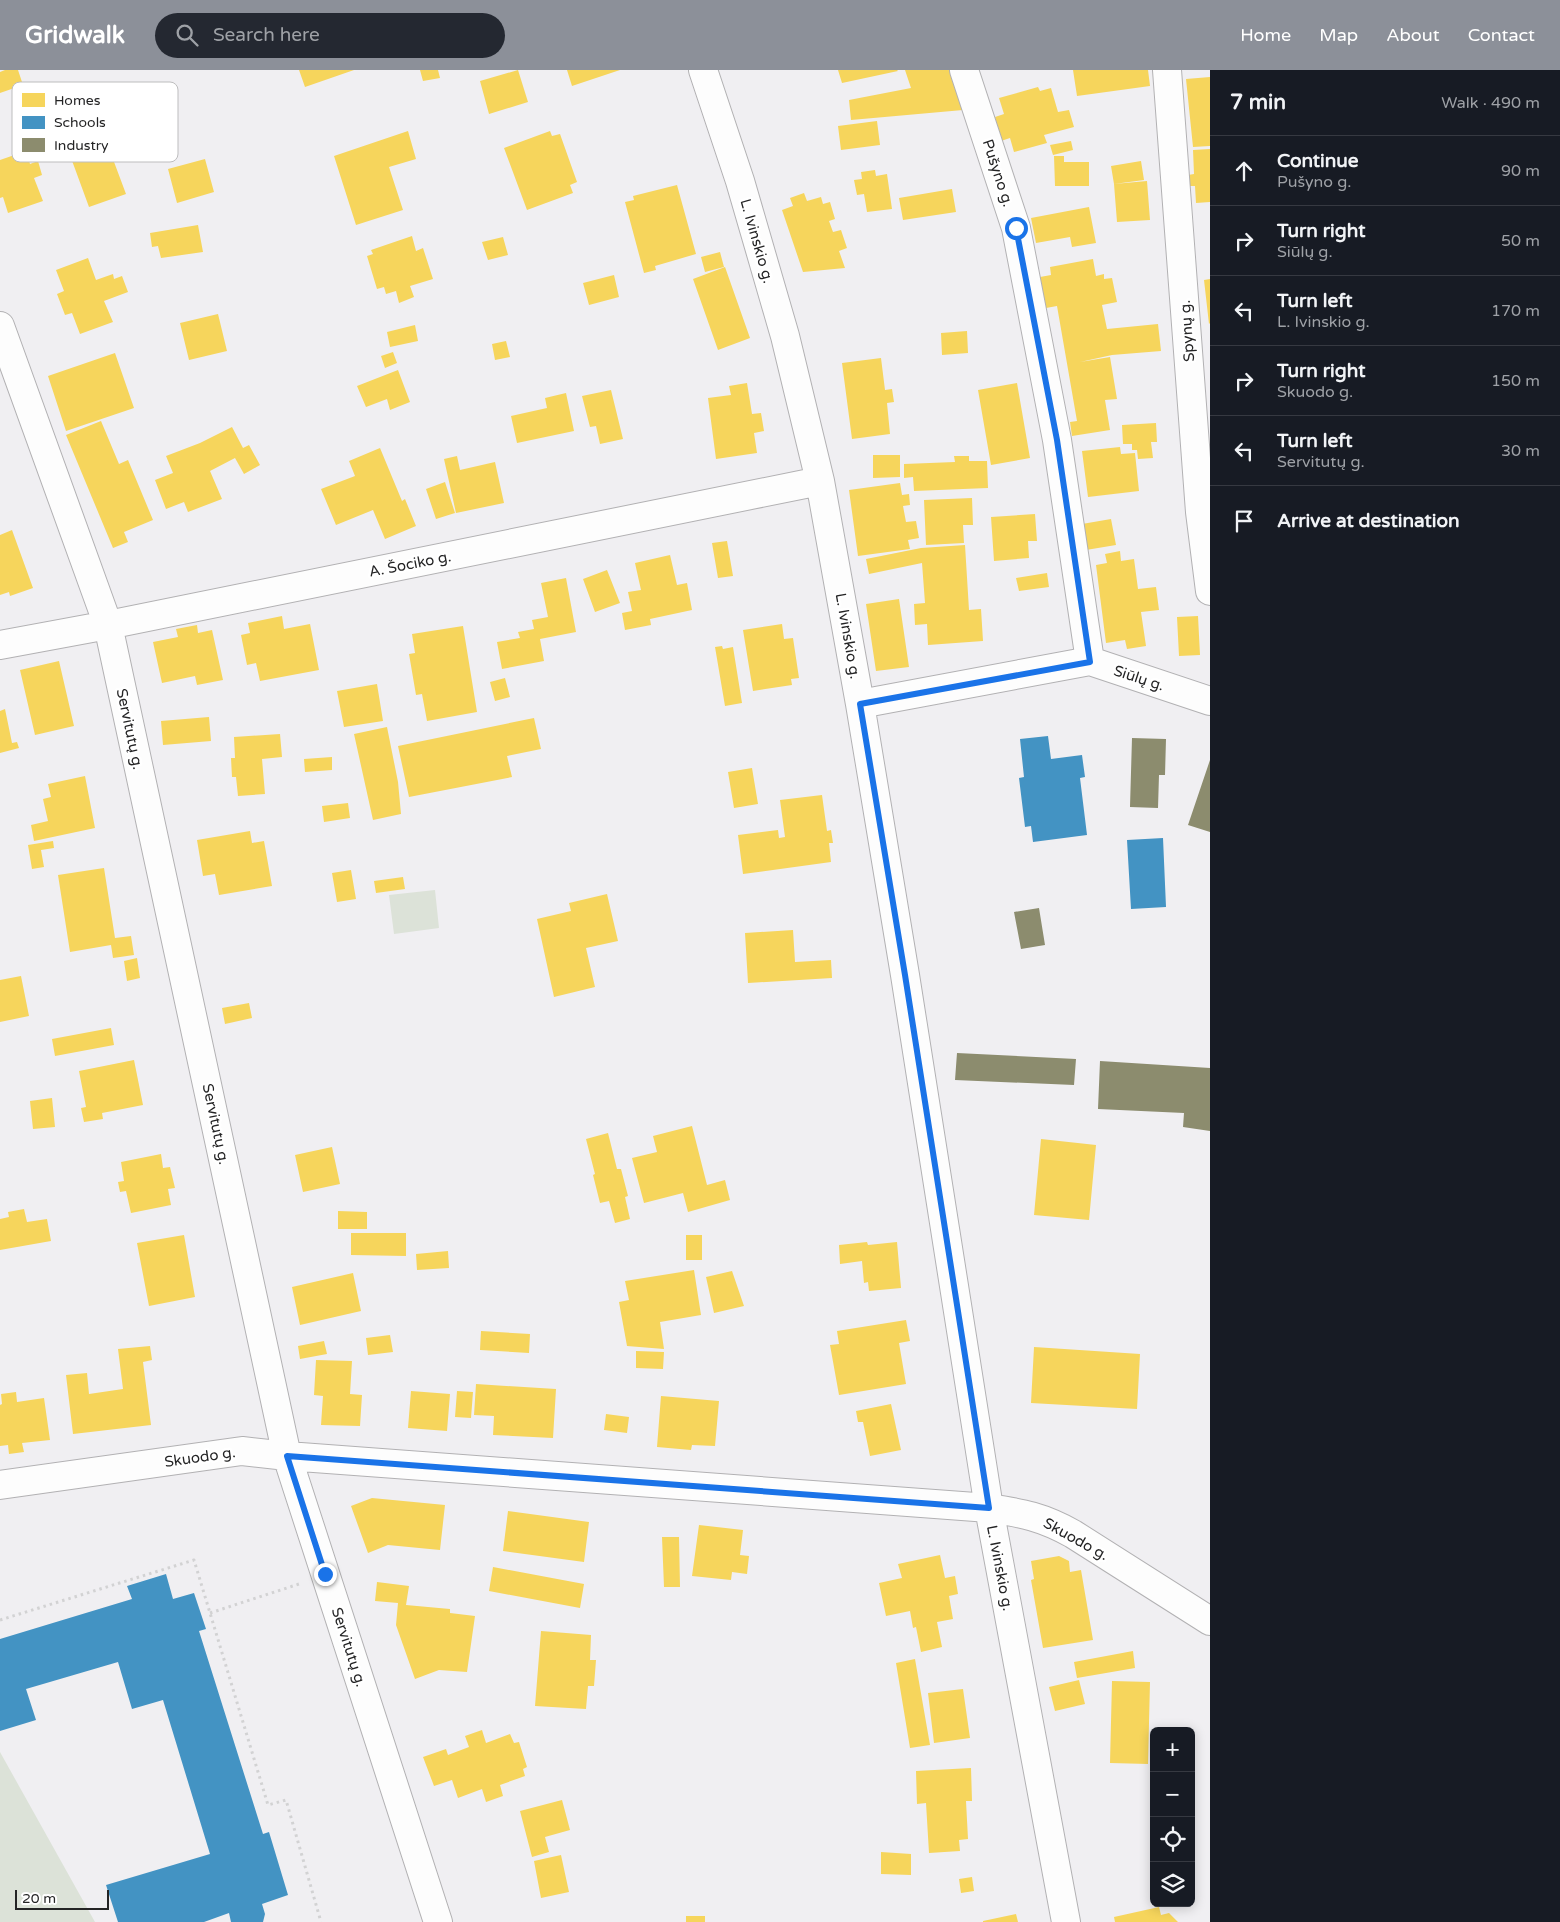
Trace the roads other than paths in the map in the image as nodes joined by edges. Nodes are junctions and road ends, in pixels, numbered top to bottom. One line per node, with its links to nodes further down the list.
1 (703, 70): 5 (street, L. Ivinskio g.)
2 (964, 70): 9 (street, Pušyno g.)
3 (1168, 70): 6 (street, Spynų g.)
4 (0, 326): 7 (street, Servitutų g.)
5 (820, 481): 7 (street, A. Šociko g.); 11 (street, L. Ivinskio g.)
6 (1210, 591)
7 (108, 625): 8 (street, A. Šociko g.); 12 (street, Servitutų g.)
8 (0, 645)
9 (1090, 662): 10 (street, Siūlų g.); 11 (street, Siūlų g.)
10 (1210, 701)
11 (860, 704): 14 (street, L. Ivinskio g.)
12 (287, 1456): 13 (street, Skuodo g.); 14 (street, Skuodo g.); 16 (street, Servitutų g.)
13 (0, 1485)
14 (989, 1508): 15 (street, Skuodo g.); 17 (street, L. Ivinskio g.)
15 (1210, 1621)
16 (438, 1922)
17 (1066, 1922)

